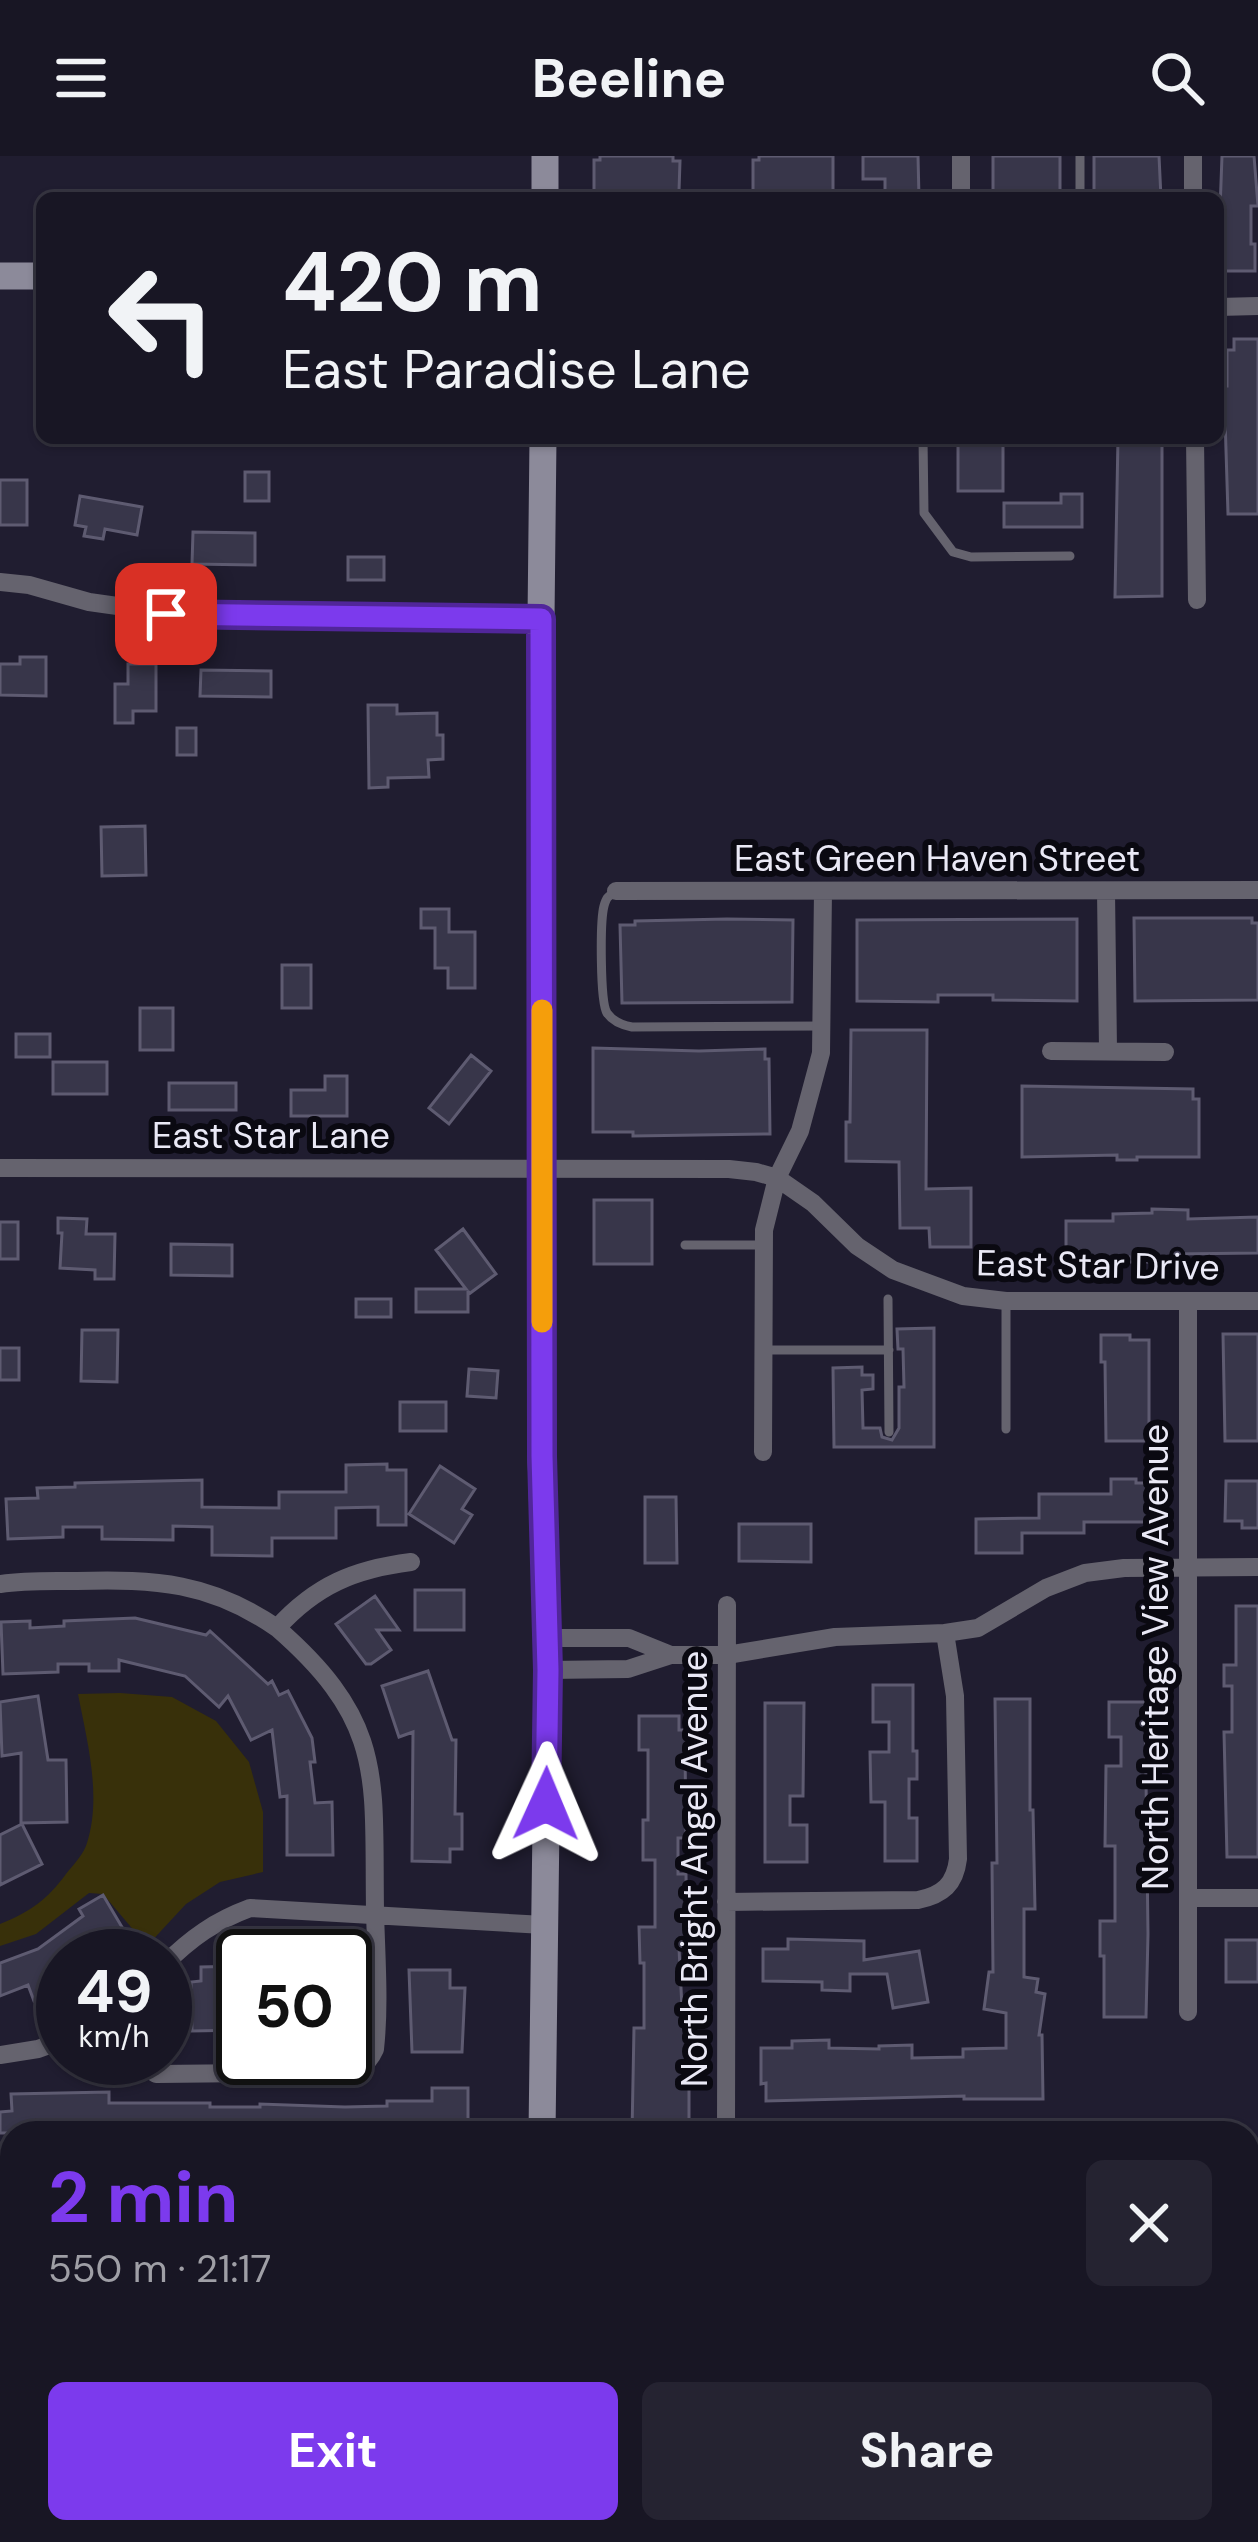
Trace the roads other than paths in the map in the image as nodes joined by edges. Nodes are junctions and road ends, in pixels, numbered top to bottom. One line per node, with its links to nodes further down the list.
1 (544, 156): 5 (main road)
2 (961, 156): 6 (street)
3 (1080, 156): 7 (lane)
4 (1193, 156): 8 (street)
5 (545, 192)
6 (961, 192)
7 (1080, 192)
8 (1193, 192)
9 (0, 276): 10 (main road)
10 (36, 276)
11 (1258, 306): 12 (street)
12 (1224, 307)
13 (543, 444): 19 (main road)
14 (923, 444): 16 (lane)
15 (1195, 444): 18 (street)
16 (1070, 556)
17 (0, 582): 19 (street)
18 (1197, 600)
19 (541, 619): 29 (main road)
20 (1106, 890): 21 (street, East Green Haven Street); 23 (street, East Green Haven Street); 25 (street)
21 (1258, 890)
22 (616, 891): 23 (street, East Green Haven Street); 24 (lane)
23 (823, 891): 24 (street)
24 (823, 1026): 30 (street)
25 (1108, 1050): 26 (street); 27 (street)
26 (1051, 1051)
27 (1165, 1052)
28 (0, 1168): 29 (street, East Star Lane)
29 (543, 1168): 30 (street, East Star Drive); 49 (main road)
30 (777, 1178): 32 (street); 34 (street, East Star Drive)
31 (685, 1245): 32 (lane)
32 (764, 1245): 37 (street)
33 (888, 1299): 38 (lane)
34 (1006, 1301): 36 (street, East Star Drive); 39 (lane)
35 (1258, 1301): 36 (street, East Star Drive)
36 (1188, 1302): 43 (street, North Heritage View Avenue)
37 (763, 1350): 38 (lane); 41 (street)
38 (889, 1350): 40 (lane)
39 (1006, 1429)
40 (890, 1432)
41 (763, 1451)
42 (411, 1562): 47 (street)
43 (1188, 1567): 44 (street); 48 (street); 53 (street, North Heritage View Avenue)
44 (1258, 1567)
45 (0, 1584): 47 (street)
46 (727, 1605): 51 (street, North Bright Angel Avenue)
47 (278, 1628): 56 (street)
48 (945, 1634): 51 (street); 55 (street)
49 (547, 1638): 50 (street); 52 (main road)
50 (671, 1655): 51 (street); 52 (street)
51 (727, 1655): 55 (street, North Bright Angel Avenue)
52 (548, 1670): 57 (main road)
53 (1188, 1898): 54 (street); 59 (street, North Heritage View Avenue)
54 (1258, 1898)
55 (726, 1902): 64 (street, North Bright Angel Avenue)
56 (375, 1915): 57 (street); 58 (street); 62 (street)
57 (544, 1925): 63 (main road)
58 (192, 1939)
59 (1188, 2012)
60 (36, 2049): 61 (street)
61 (0, 2055)
62 (192, 2074)
63 (542, 2121)
64 (726, 2121)

